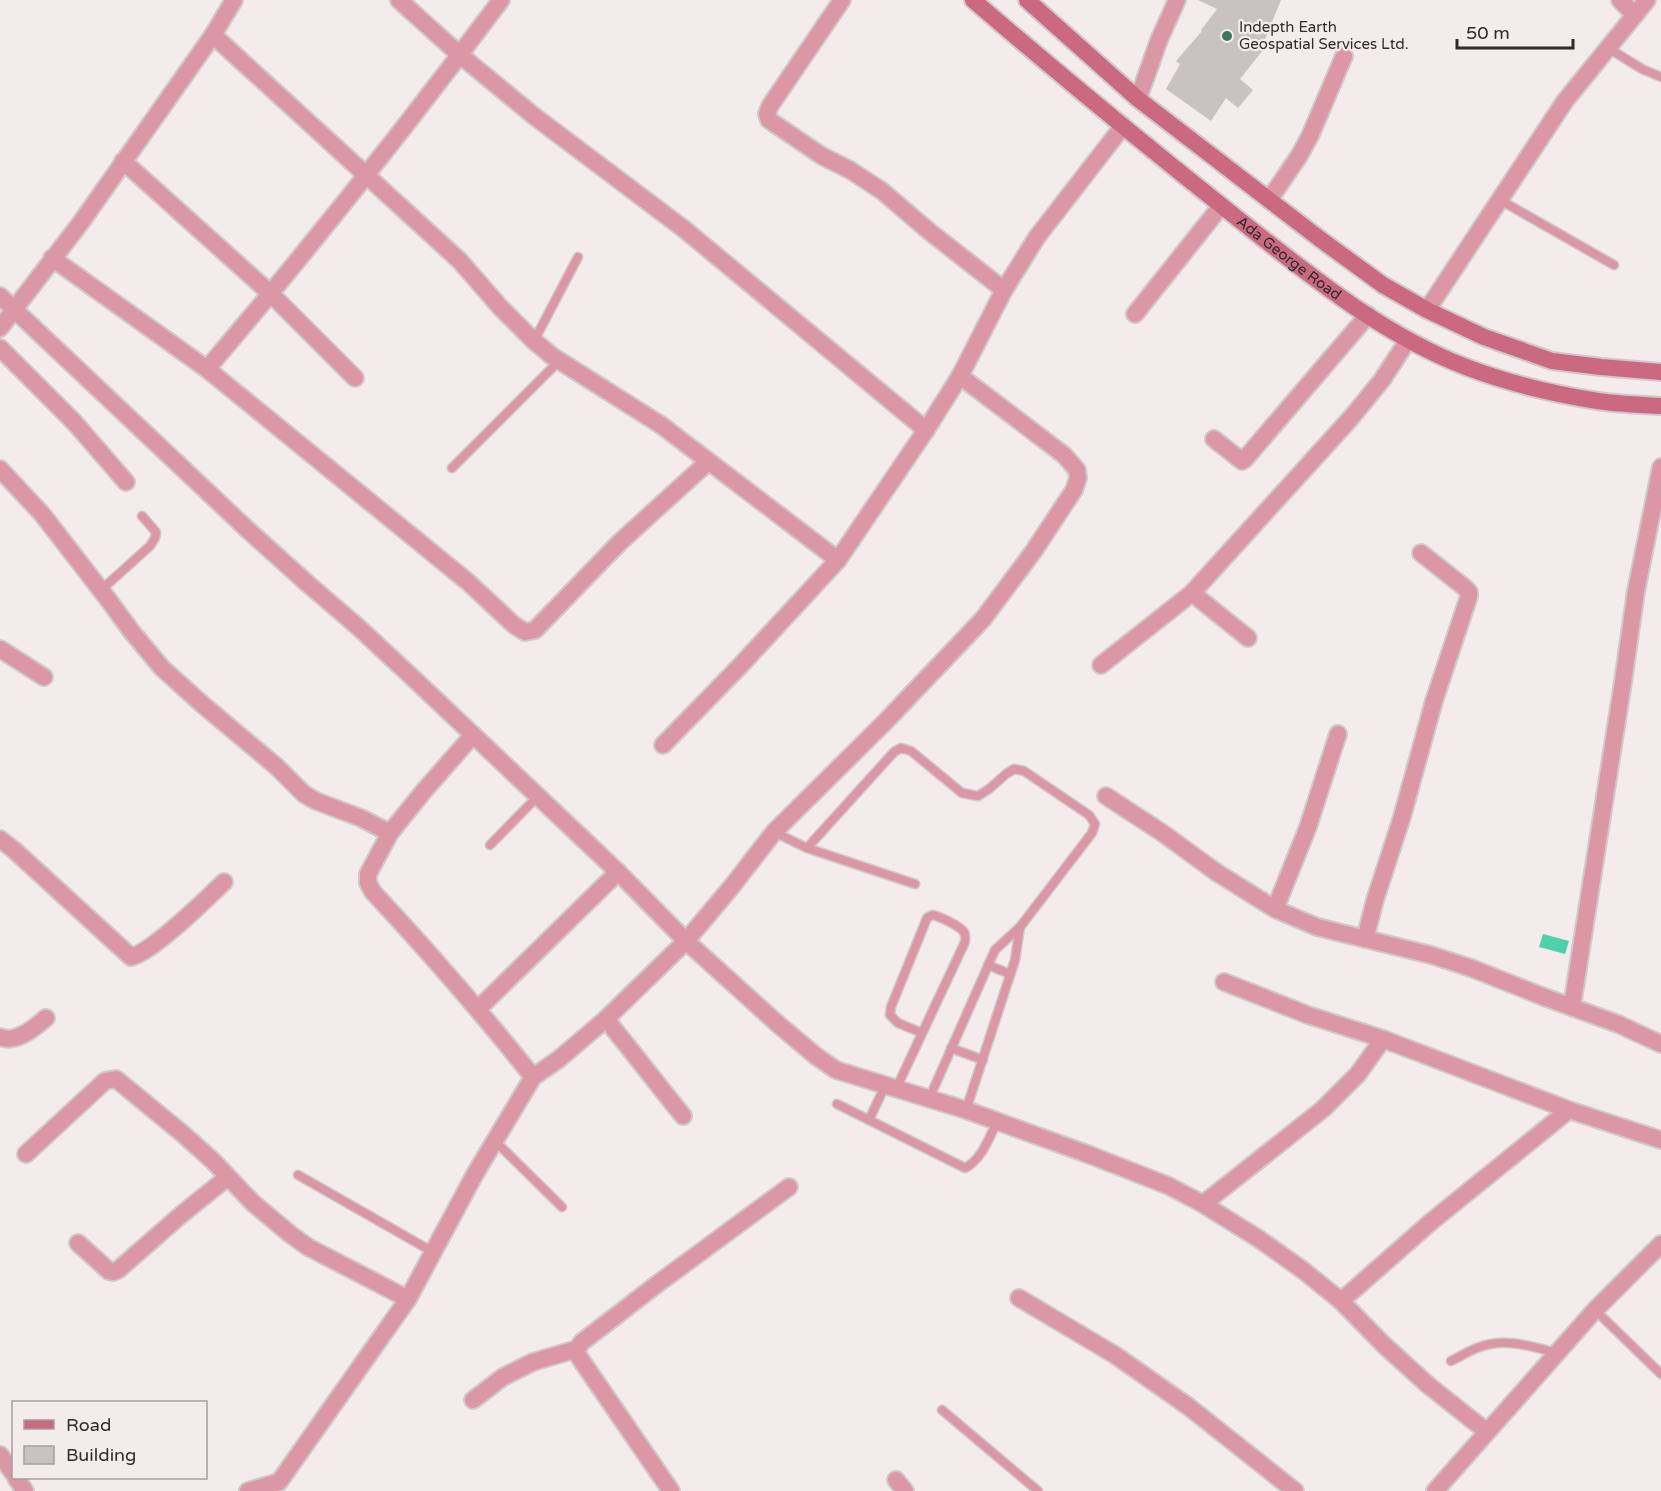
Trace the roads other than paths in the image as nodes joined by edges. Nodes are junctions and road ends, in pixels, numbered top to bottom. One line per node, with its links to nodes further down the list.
1 (234, 0): 11 (street)
2 (399, 0): 13 (street)
3 (501, 0): 13 (street)
4 (842, 0): 26 (street)
5 (973, 0): 17 (main road, Ada George Road)
6 (1027, 0): 16 (main road)
7 (1177, 0): 16 (street)
8 (1620, 0): 10 (street)
9 (1647, 0): 10 (street)
10 (1635, 15): 12 (street)
11 (213, 35): 18 (street); 19 (street)
12 (1608, 48): 15 (lane); 21 (street)
13 (460, 55): 19 (street); 43 (street)
14 (1344, 56): 20 (street)
15 (1661, 77)
16 (1138, 99): 20 (main road)
17 (1123, 126): 22 (main road, Ada George Road); 26 (street)
18 (123, 160): 24 (street); 27 (street)
19 (367, 175): 27 (street); 35 (street)
20 (1269, 200): 30 (main road)
21 (1500, 200): 25 (lane); 30 (street)
22 (1221, 206): 31 (street); 32 (main road, Ada George Road)
23 (578, 257): 35 (lane)
24 (52, 258): 29 (street); 38 (street)
25 (1614, 265)
26 (1004, 290): 40 (street)
27 (271, 294): 38 (street); 41 (street)
28 (0, 296): 29 (street)
29 (14, 308): 33 (street); 60 (street)
30 (1427, 310): 39 (main road)
31 (1135, 314)
32 (1368, 315): 34 (main road, Ada George Road); 44 (street)
33 (0, 328)
34 (1408, 340): 42 (main road, Ada George Road); 54 (street)
35 (534, 341): 37 (street)
36 (0, 348): 49 (street)
37 (559, 361): 45 (street); 47 (lane)
38 (207, 369): 45 (street)
39 (1661, 372)
40 (960, 376): 43 (street); 64 (street)
41 (355, 378)
42 (1661, 406)
43 (926, 430): 52 (street)
44 (1214, 439)
45 (708, 462): 52 (street)
46 (1661, 467): 79 (street)
47 (452, 468)
48 (0, 469): 53 (street)
49 (126, 482)
50 (142, 516): 53 (lane)
51 (1421, 553): 74 (street)
52 (838, 560): 61 (street)
53 (101, 590): 65 (street)
54 (1192, 593): 55 (street); 57 (street)
55 (1248, 638)
56 (0, 649): 58 (street)
57 (1101, 665)
58 (44, 676)
59 (1338, 734): 72 (street)
60 (474, 735): 62 (street); 65 (street)
61 (663, 745)
62 (538, 796): 67 (lane); 69 (street)
63 (1106, 796): 72 (street)
64 (774, 832): 68 (lane); 75 (street)
65 (390, 833): 80 (street)
66 (0, 839): 70 (street)
67 (490, 845)
68 (807, 848): 71 (lane); 73 (lane)
69 (618, 872): 75 (street); 80 (street)
70 (224, 882)
71 (915, 884)
72 (1275, 909): 74 (street)
73 (1020, 927): 76 (lane); 77 (lane)
74 (1365, 939): 79 (street)
75 (686, 941): 82 (street); 90 (street)
76 (988, 965): 77 (lane); 87 (lane)
77 (1010, 974): 88 (lane)
78 (1224, 982): 85 (street)
79 (1572, 1006): 86 (street)
80 (478, 1009): 89 (street)
81 (46, 1018): 84 (street)
82 (606, 1019): 89 (street); 95 (street)
83 (922, 1033): 83 (lane); 90 (lane)
84 (0, 1037)
85 (1383, 1039): 94 (street); 104 (street)
86 (1661, 1044)
87 (951, 1048): 88 (lane); 91 (lane)
88 (982, 1060): 93 (lane)
89 (533, 1077): 99 (street)
90 (890, 1087): 91 (street); 96 (lane)
91 (929, 1099): 93 (street)
92 (837, 1104): 96 (lane)
93 (966, 1110): 97 (street)
94 (1569, 1110): 98 (street); 111 (street)
95 (683, 1116)
96 (869, 1120): 97 (lane)
97 (997, 1122): 104 (street)
98 (1661, 1140)
99 (495, 1141): 105 (lane); 108 (street)
100 (26, 1154): 102 (street)
101 (298, 1175): 108 (lane)
102 (228, 1177): 106 (street); 110 (street)
103 (789, 1187): 113 (street)
104 (1203, 1204): 111 (street)
105 (562, 1207)
106 (78, 1243)
107 (1661, 1244): 112 (street)
108 (433, 1252): 110 (street)
109 (1019, 1298): 126 (street)
110 (408, 1299): 122 (street)
111 (1341, 1301): 119 (street)
112 (1595, 1310): 114 (street); 116 (lane)
113 (577, 1348): 117 (street); 124 (street)
114 (1557, 1353): 115 (lane); 119 (street)
115 (1451, 1361)
116 (1661, 1374)
117 (473, 1400)
118 (942, 1410): 125 (lane)
119 (1486, 1431): 127 (street)
120 (0, 1455): 121 (street)
121 (12, 1472)
122 (285, 1486): 123 (street)
123 (249, 1491)
124 (671, 1491)
125 (1038, 1491)
126 (1296, 1491)
127 (1435, 1491)

